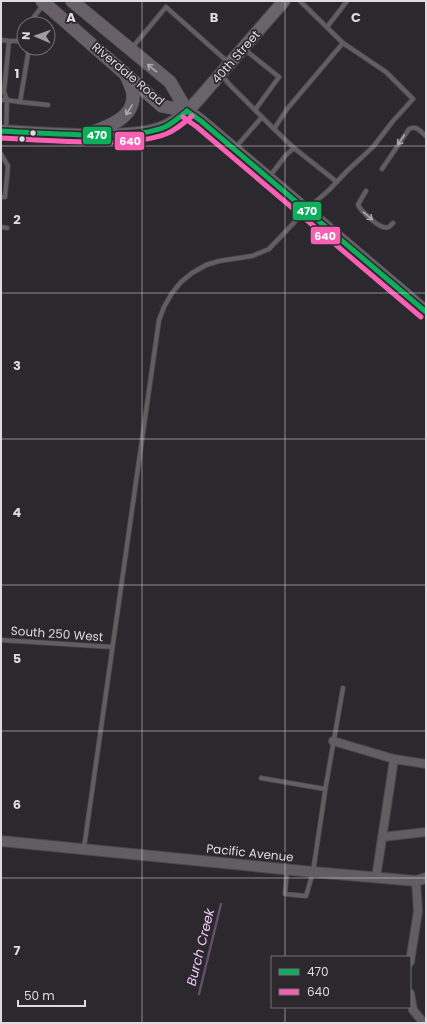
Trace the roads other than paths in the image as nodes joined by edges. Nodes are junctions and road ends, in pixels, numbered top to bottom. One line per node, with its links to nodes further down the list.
1 (72, 1): 13 (main road, Riverdale Road)
2 (284, 1): 12 (main road, 40th Street)
3 (300, 1): 7 (lane)
4 (348, 1): 7 (lane)
5 (43, 2): 6 (lane); 16 (main road, Riverdale Road)
6 (35, 16)
7 (327, 27): 11 (lane)
8 (1, 40): 9 (lane)
9 (9, 41): 10 (lane); 19 (lane)
10 (16, 41)
11 (343, 43): 25 (lane); 34 (lane)
12 (243, 48): 15 (main road, 40th Street); 22 (lane)
13 (131, 50): 15 (lane); 23 (main road, Riverdale Road, one-way to 13)
14 (28, 56): 20 (lane)
15 (230, 63): 17 (main road, 40th Street)
16 (126, 74): 23 (main road, Riverdale Road); 27 (main road, one-way to 27)
17 (221, 74): 22 (lane); 23 (main road, 40th Street)
18 (1, 100): 19 (lane)
19 (6, 100): 20 (lane); 26 (lane)
20 (20, 102): 21 (lane)
21 (48, 106)
22 (255, 110): 24 (lane)
23 (187, 111): 27 (main road, 40th Street); 30 (main road)
24 (262, 116): 25 (lane); 30 (lane)
25 (274, 129): 29 (lane)
26 (4, 131): 27 (main road, 40th Street)
27 (82, 136)
28 (426, 136): 32 (lane, one-way to 32)
29 (294, 148): 33 (lane); 34 (lane)
30 (234, 149): 33 (main road)
31 (1, 154): 36 (lane)
32 (382, 169)
33 (268, 178): 37 (main road)
34 (337, 182): 37 (lane)
35 (366, 191): 38 (lane, one-way to 38)
36 (3, 197)
37 (306, 210): 41 (main road); 43 (lane)
38 (393, 223)
39 (1, 227): 40 (lane)
40 (7, 228)
41 (426, 312)
42 (1, 640): 43 (lane, South 250 West)
43 (112, 647): 53 (lane)
44 (343, 688): 45 (lane)
45 (333, 742): 46 (street); 49 (lane)
46 (394, 759): 47 (street); 51 (street)
47 (426, 764)
48 (261, 778): 49 (lane)
49 (325, 789): 55 (lane)
50 (426, 832): 51 (street)
51 (382, 837): 56 (street)
52 (1, 841): 53 (street, Pacific Avenue)
53 (84, 849): 54 (street, Pacific Avenue)
54 (287, 869): 55 (street, Pacific Avenue); 55 (lane)
55 (313, 872): 56 (street, Pacific Avenue)
56 (376, 878): 58 (street, Pacific Avenue)
57 (426, 878): 58 (street)
58 (416, 881): 59 (street)
59 (411, 956)
60 (411, 999): 61 (street)
61 (424, 1023)

